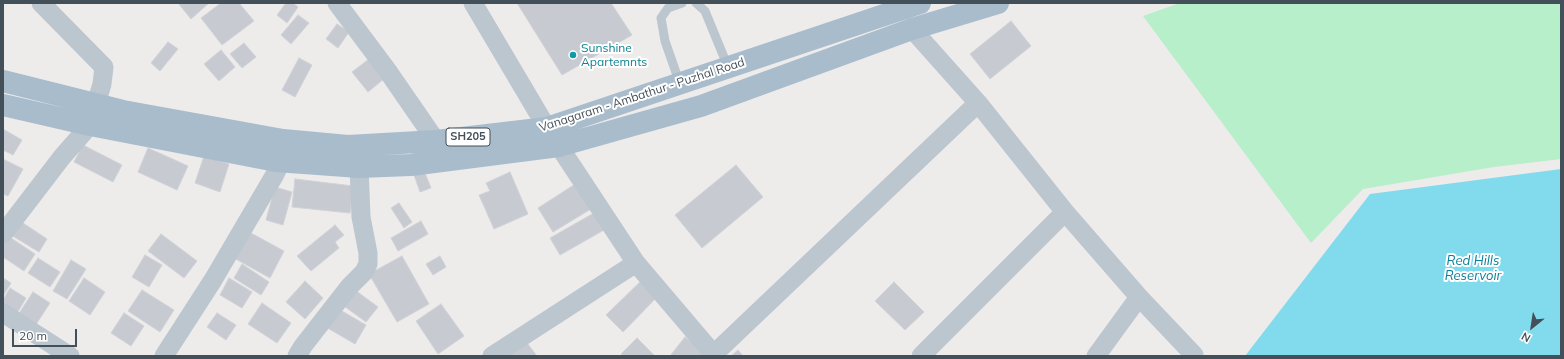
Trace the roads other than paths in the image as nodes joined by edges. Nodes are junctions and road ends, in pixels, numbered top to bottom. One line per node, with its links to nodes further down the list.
1 (41, 3): 14 (street)
2 (336, 3): 20 (street)
3 (473, 3): 18 (street)
4 (682, 3): 13 (lane)
5 (696, 3): 10 (lane)
6 (920, 3): 9 (main road, Vanagaram - Ambathur - Puzhal Road / SH205)
7 (998, 3): 8 (main road)
8 (912, 29): 12 (main road); 15 (street)
9 (758, 57): 10 (main road, Vanagaram - Ambathur - Puzhal Road / SH205); 12 (main road)
10 (728, 67): 13 (main road, Vanagaram - Ambathur - Puzhal Road / SH205)
11 (3, 81): 14 (main road, Vanagaram - Ambathur - Puzhal Road / SH205)
12 (769, 81): 18 (main road)
13 (680, 84): 18 (main road, Vanagaram - Ambathur - Puzhal Road / SH205)
14 (97, 103): 17 (street); 19 (main road, Vanagaram - Ambathur - Puzhal Road / SH205)
15 (978, 103): 23 (street); 28 (street)
16 (3, 105): 17 (main road)
17 (90, 125): 21 (main road); 24 (street)
18 (553, 137): 20 (main road, Vanagaram - Ambathur - Puzhal Road / SH205); 22 (main road); 25 (street)
19 (283, 140): 20 (main road, Vanagaram - Ambathur - Puzhal Road / SH205); 21 (street)
20 (436, 141)
21 (281, 162): 22 (main road); 30 (street)
22 (359, 167): 31 (street)
23 (1065, 212): 26 (street); 33 (street)
24 (3, 234)
25 (636, 263): 28 (street); 32 (street)
26 (1139, 297): 34 (street); 35 (street)
27 (3, 313): 29 (street)
28 (714, 355)
29 (70, 356)
30 (164, 356)
31 (297, 356)
32 (492, 356)
33 (921, 356)
34 (1096, 356)
35 (1194, 356)

